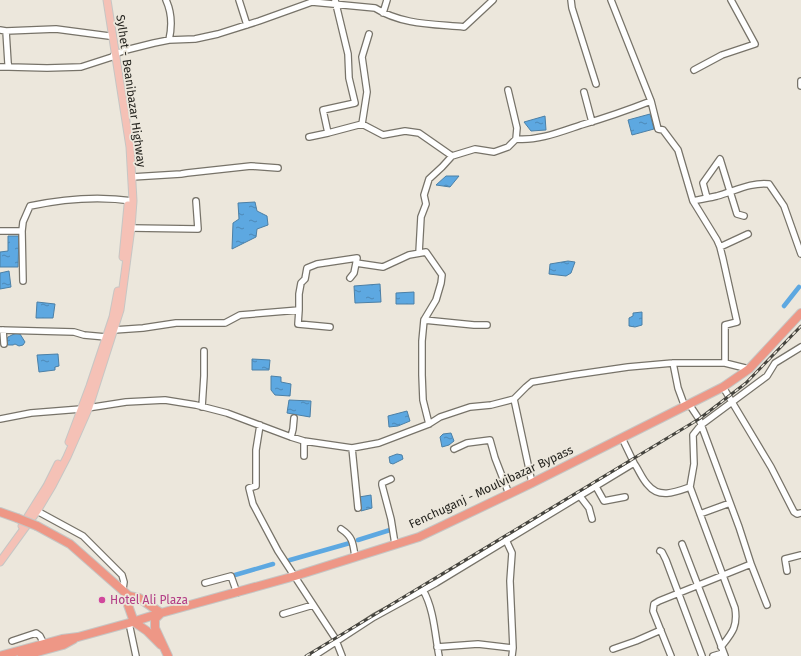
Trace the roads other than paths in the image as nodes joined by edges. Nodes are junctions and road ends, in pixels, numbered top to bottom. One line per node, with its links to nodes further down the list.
1 (103, 0): 15 (main road, Sylhet - Beanibazar Highway)
2 (107, 0): 17 (main road, Sylhet - Beanibazar Highway)
3 (166, 0): 16 (street)
4 (239, 0): 12 (street)
5 (387, 0): 11 (street)
6 (493, 0): 11 (street)
7 (571, 0): 22 (street)
8 (611, 0): 26 (street)
9 (731, 0): 20 (street)
10 (335, 2): 11 (street); 12 (street); 29 (street)
11 (383, 13)
12 (247, 25): 16 (street)
13 (3, 30): 15 (street); 19 (street)
14 (369, 34): 28 (street)
15 (109, 36): 17 (main road, Sylhet - Beanibazar Highway)
16 (169, 40): 17 (street)
17 (114, 56): 19 (street); 34 (main road, Sylhet - Beanibazar Highway); 37 (main road, Sylhet - Beanibazar Highway)
18 (0, 67): 19 (street)
19 (9, 67)
20 (694, 70)
21 (801, 81): 23 (street)
22 (596, 84)
23 (801, 86)
24 (508, 90): 31 (street)
25 (584, 92): 27 (street)
26 (651, 101): 27 (street); 39 (street)
27 (592, 122): 31 (street)
28 (362, 124): 29 (street); 32 (street)
29 (328, 133): 30 (street)
30 (309, 137)
31 (516, 139): 32 (street)
32 (452, 156): 46 (street)
33 (278, 168): 34 (street)
34 (132, 177): 37 (main road, Sylhet - Beanibazar Highway)
35 (729, 192): 36 (street); 36 (street); 40 (street); 47 (street)
36 (707, 198): 39 (street)
37 (131, 200): 41 (main road, Sylhet - Beanibazar Highway); 42 (street); 58 (main road, Sylhet - Beanibazar Highway)
38 (196, 201): 41 (street)
39 (693, 201): 45 (street)
40 (744, 216)
41 (131, 228): 57 (main road, Sylhet - Beanibazar Highway)
42 (22, 230): 43 (street); 50 (street)
43 (0, 231)
44 (748, 234): 45 (street)
45 (720, 248): 63 (street)
46 (419, 253): 48 (street); 53 (street)
47 (801, 254)
48 (356, 263): 49 (street); 51 (street)
49 (350, 278)
50 (24, 281)
51 (299, 310): 55 (street); 57 (street)
52 (801, 313): 64 (highway, Fenchuganj - Moulvibazar Bypass)
53 (424, 320): 54 (street); 74 (street)
54 (487, 325)
55 (330, 327)
56 (1, 330): 58 (street); 59 (street)
57 (114, 330): 69 (main road, Sylhet - Beanibazar Highway)
58 (106, 337): 71 (main road, Sylhet - Beanibazar Highway)
59 (4, 344)
60 (801, 347): 67 (street)
61 (204, 351): 70 (street)
62 (673, 363): 63 (street); 66 (street); 68 (street)
63 (725, 363): 64 (street)
64 (749, 369): 65 (highway, Fenchuganj - Moulvibazar Bypass)
65 (722, 387): 67 (street); 68 (highway, Fenchuganj - Moulvibazar Bypass)
66 (514, 399): 74 (street); 85 (street)
67 (732, 402): 76 (street); 95 (street)
68 (687, 406): 76 (street); 78 (highway, Fenchuganj - Moulvibazar Bypass)
69 (89, 407): 70 (street); 71 (street); 93 (main road, Sylhet - Beanibazar Highway)
70 (202, 407): 75 (street)
71 (81, 409): 73 (street); 103 (main road, Sylhet - Beanibazar Highway)
72 (294, 418): 77 (street)
73 (0, 419)
74 (429, 424): 80 (street)
75 (260, 425): 77 (street); 109 (street)
76 (701, 425): 87 (street); 91 (street)
77 (291, 437): 79 (street)
78 (622, 438): 83 (street); 85 (highway, Fenchuganj - Moulvibazar Bypass)
79 (304, 440): 80 (street); 82 (street)
80 (352, 448): 92 (street)
81 (454, 449): 88 (street)
82 (304, 456)
83 (634, 463): 86 (street); 87 (street)
84 (391, 479): 100 (street)
85 (532, 483): 88 (highway, Fenchuganj - Moulvibazar Bypass)
86 (595, 485): 89 (street); 90 (street)
87 (690, 487): 96 (street)
88 (509, 494): 100 (highway, Fenchuganj - Moulvibazar Bypass)
89 (579, 495): 97 (street); 99 (street)
90 (625, 496)
91 (730, 503): 96 (street); 107 (street)
92 (358, 508)
93 (37, 511): 106 (main road, Sylhet - Beanibazar Highway); 113 (street)
94 (0, 512): 113 (highway, bridge)
95 (801, 513)
96 (700, 514): 110 (street)
97 (592, 519)
98 (341, 529): 105 (street)
99 (506, 540): 114 (street); 129 (street)
100 (395, 544): 105 (highway, Fenchuganj - Moulvibazar Bypass)
101 (682, 544): 112 (street)
102 (660, 551): 116 (street)
103 (0, 555)
104 (801, 555): 108 (street)
105 (355, 557): 109 (highway, Fenchuganj - Moulvibazar Bypass)
106 (0, 562)
107 (751, 564): 110 (street); 119 (street)
108 (787, 571)
109 (295, 576): 115 (highway, Fenchuganj - Moulvibazar Bypass); 118 (street)
110 (722, 576): 112 (street); 131 (street)
111 (205, 583): 115 (street)
112 (699, 586): 116 (street); 131 (street)
113 (123, 589): 117 (highway)
114 (423, 590): 126 (street); 128 (street)
115 (237, 593): 120 (highway, Fenchuganj - Moulvibazar Bypass)
116 (678, 594): 123 (street); 141 (street)
117 (129, 596): 120 (highway); 122 (highway)
118 (313, 605): 121 (street); 126 (street)
119 (766, 605)
120 (161, 613): 122 (highway, Fenchuganj - Moulvibazar Bypass); 132 (highway)
121 (283, 614)
122 (132, 623): 124 (highway, Fenchuganj - Moulvibazar Bypass); 132 (highway); 135 (street)
123 (661, 630): 130 (street); 140 (street)
124 (78, 637): 127 (highway); 134 (highway)
125 (12, 641): 127 (street)
126 (337, 642): 136 (street); 137 (street)
127 (44, 644): 133 (highway)
128 (437, 647): 129 (street); 138 (street)
129 (513, 648): 139 (street)
130 (613, 649)
131 (723, 652): 142 (street)
132 (166, 653)
133 (0, 656)
134 (22, 656)
135 (136, 656)
136 (314, 656)
137 (342, 656)
138 (439, 656)
139 (512, 656)
140 (671, 656)
141 (702, 656)
142 (713, 656)

